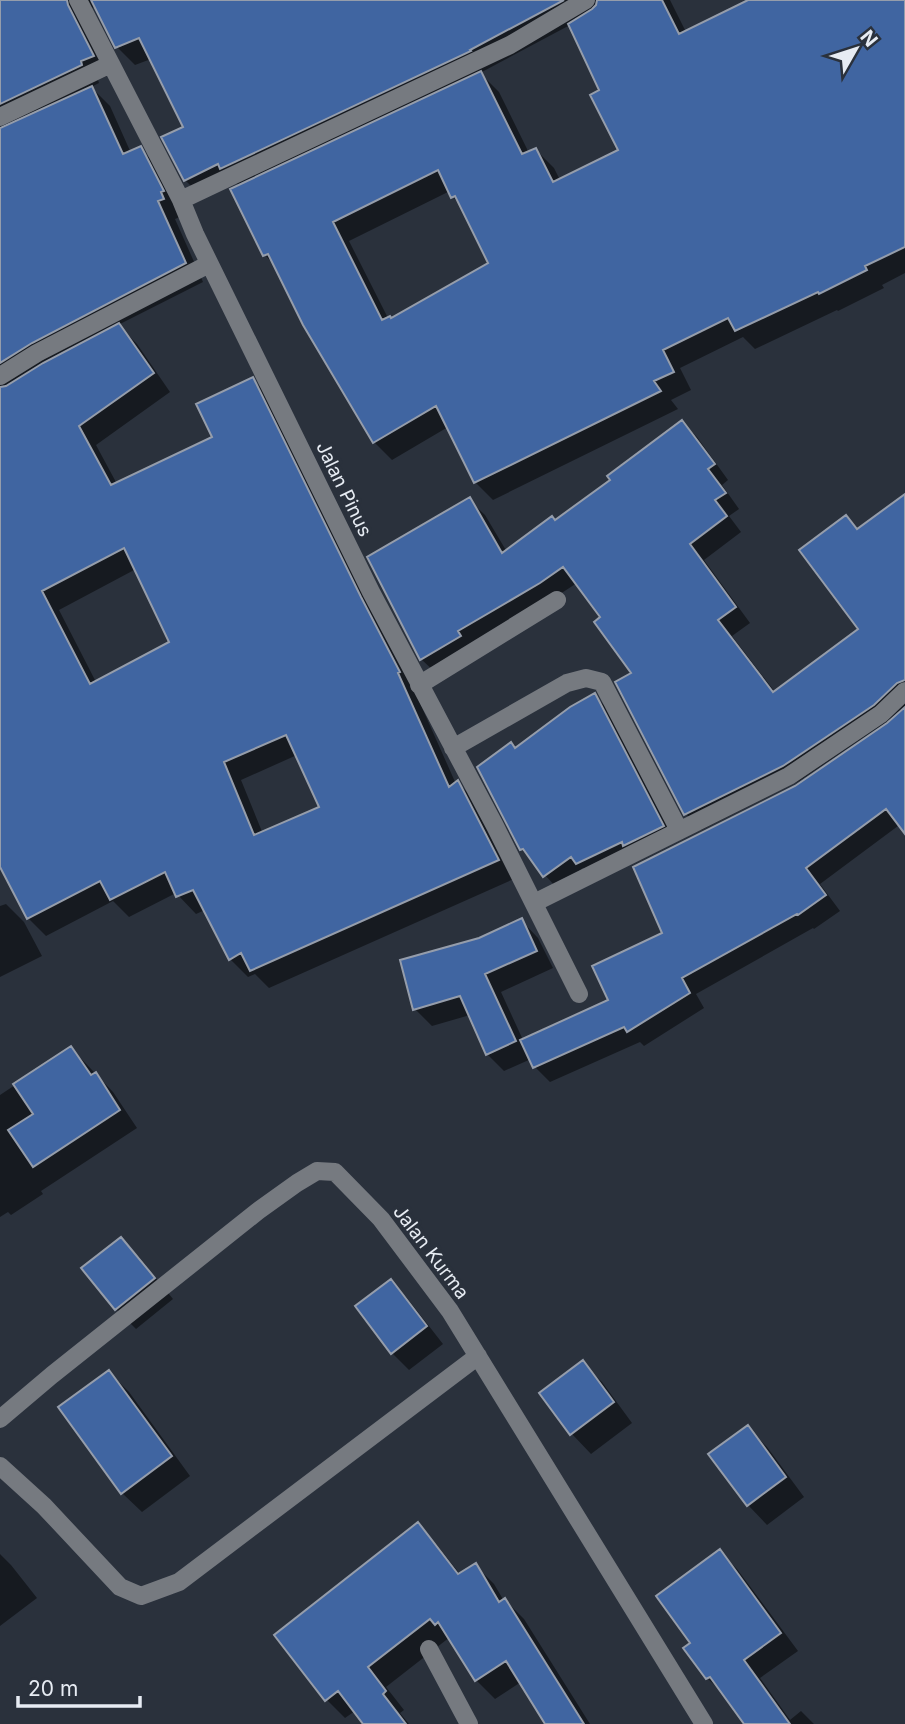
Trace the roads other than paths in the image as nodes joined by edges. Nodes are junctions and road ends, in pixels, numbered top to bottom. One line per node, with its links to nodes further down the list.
1 (78, 0): 3 (street, Jalan Pinus)
2 (586, 0): 5 (street)
3 (111, 64): 4 (street); 5 (street, Jalan Pinus)
4 (0, 117)
5 (181, 200): 6 (street, Jalan Pinus)
6 (209, 264): 7 (street); 9 (street, Jalan Pinus)
7 (0, 376)
8 (557, 600): 9 (street)
9 (419, 685): 11 (street, Jalan Pinus)
10 (905, 691): 12 (street)
11 (453, 747): 12 (street); 13 (street, Jalan Pinus)
12 (679, 830): 13 (street)
13 (534, 903): 14 (street, Jalan Pinus)
14 (579, 994)
15 (478, 1356): 16 (street, Jalan Kurma); 17 (street); 20 (street, Jalan Kurma)
16 (0, 1419)
17 (0, 1466)
18 (429, 1649): 19 (street)
19 (469, 1724)
20 (704, 1724)

